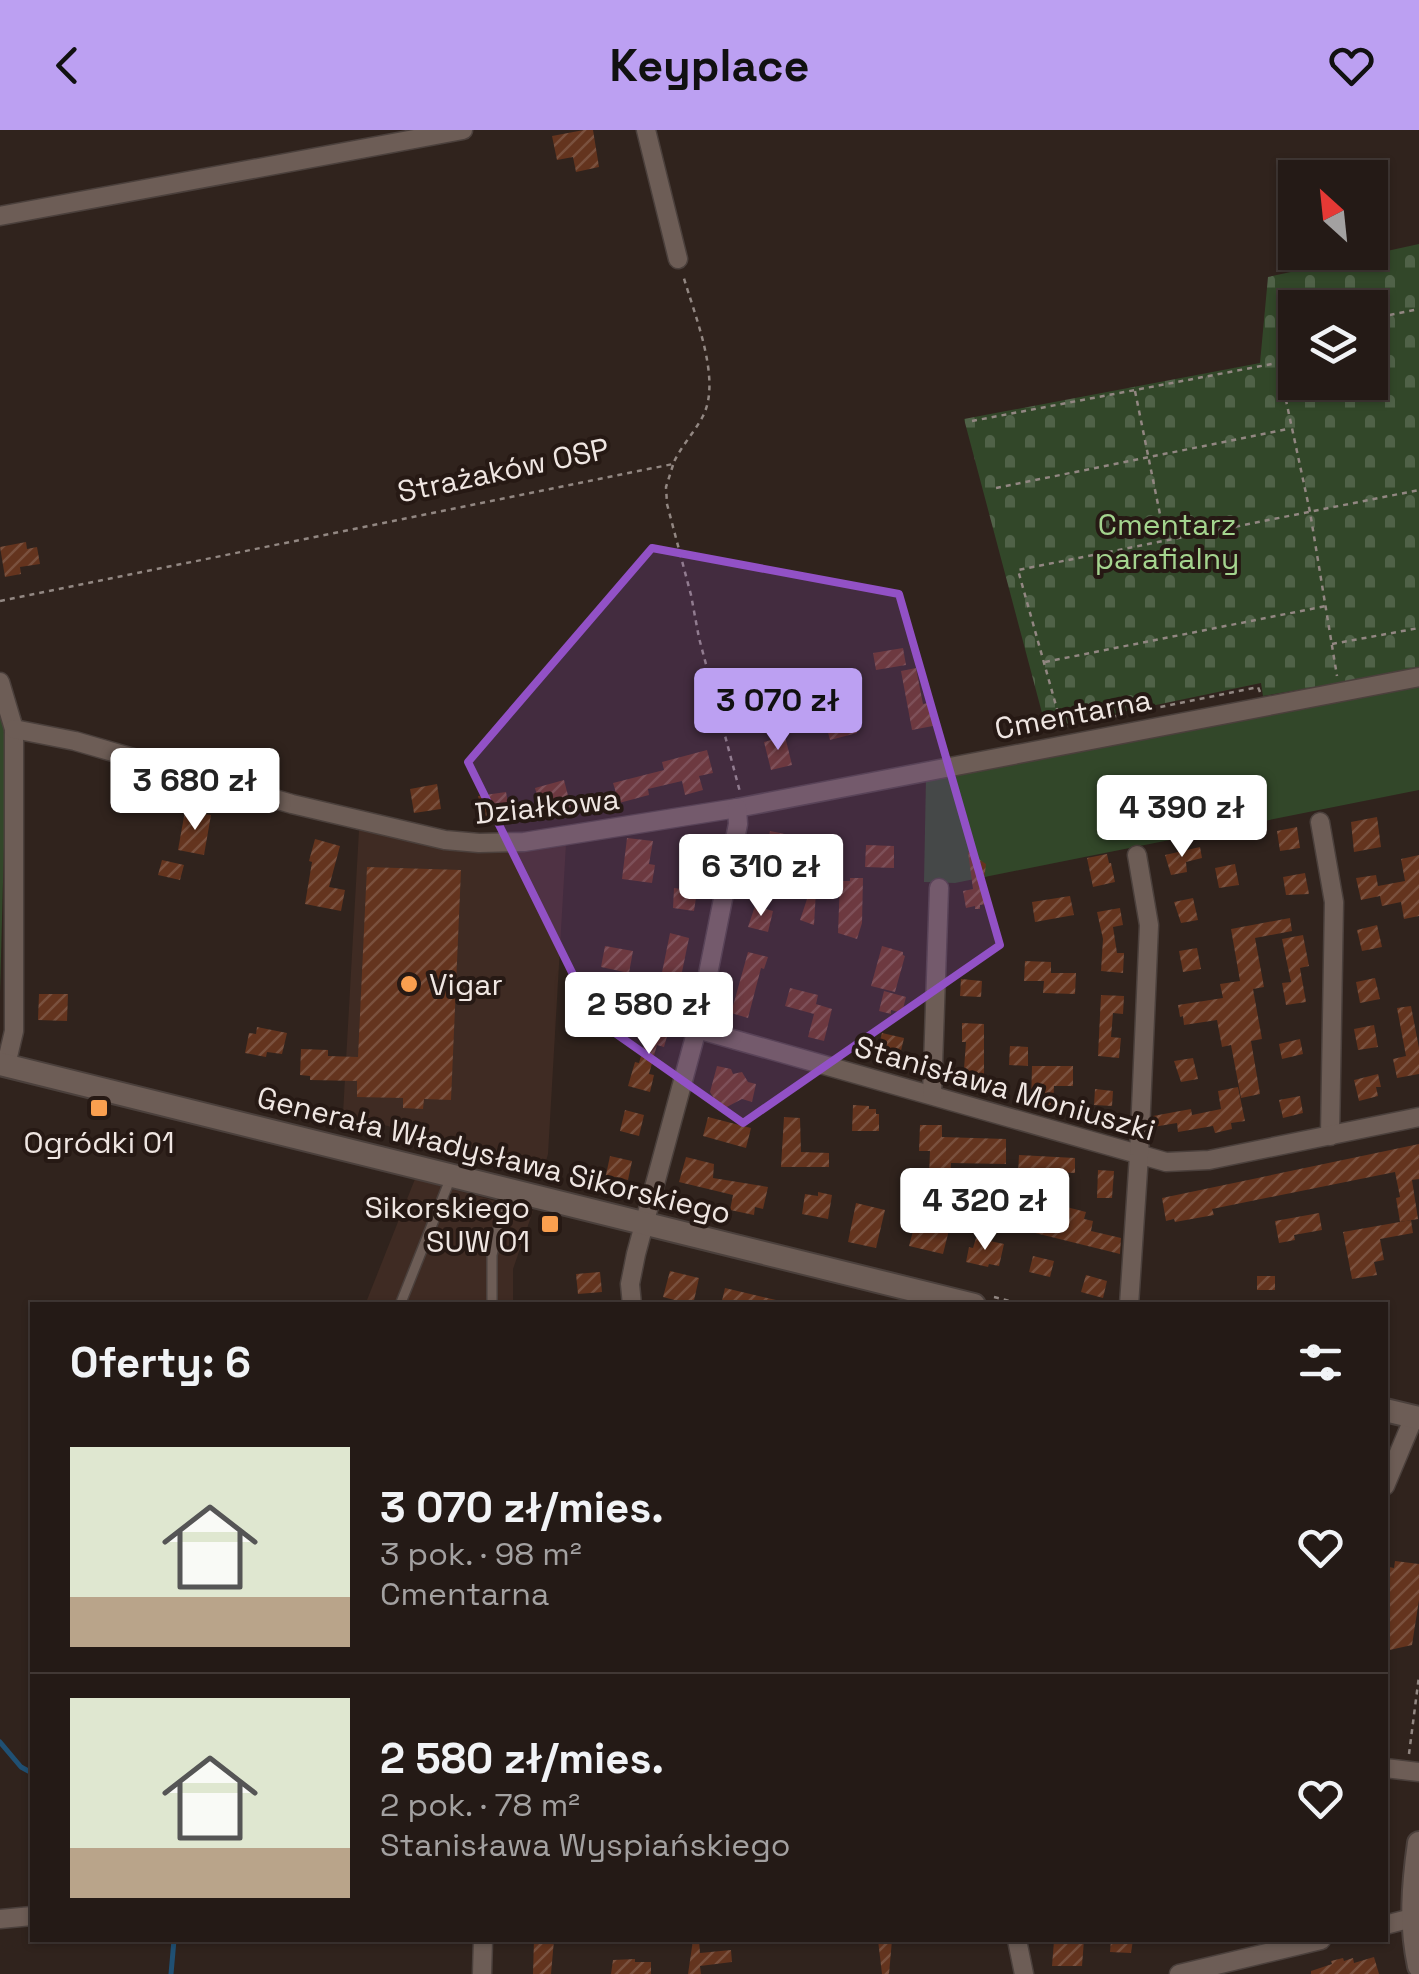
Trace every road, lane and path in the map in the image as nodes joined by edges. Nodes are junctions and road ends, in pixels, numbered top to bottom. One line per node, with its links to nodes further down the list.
1 (464, 130): 3 (street)
2 (646, 130): 4 (street)
3 (0, 216)
4 (678, 259): 13 (path)
5 (1419, 309): 6 (path)
6 (1388, 316)
7 (1278, 363): 8 (path)
8 (1134, 390): 10 (path); 12 (path)
9 (1285, 400): 11 (path)
10 (972, 421)
11 (1291, 428): 12 (path); 16 (path)
12 (1150, 457): 14 (path); 17 (path)
13 (673, 464): 18 (path, Strażaków OSP); 28 (path)
14 (996, 488)
15 (1419, 490): 16 (path)
16 (1310, 512): 17 (path); 19 (path)
17 (1165, 540): 22 (path)
18 (0, 601)
19 (1326, 606): 21 (path); 22 (path)
20 (1419, 628): 21 (path)
21 (1332, 644): 25 (path)
22 (1044, 662): 26 (path)
23 (1419, 677): 25 (street, Cmentarna)
24 (0, 682): 27 (street)
25 (1340, 692): 28 (street, Cmentarna)
26 (1262, 700)
27 (14, 729): 28 (street, Działkowa); 33 (street)
28 (738, 808): 32 (street)
29 (1320, 822): 36 (street)
30 (1137, 855): 37 (street)
31 (939, 888): 34 (street)
32 (697, 1029): 34 (street, Stanisława Moniuszki); 40 (street)
33 (3, 1064): 38 (street, Generała Władysława Sikorskiego)
34 (932, 1095): 37 (street, Stanisława Moniuszki)
35 (1419, 1117): 36 (street, Stanisława Moniuszki)
36 (1330, 1136): 37 (street, Stanisława Moniuszki)
37 (1140, 1156): 46 (street)
38 (452, 1175): 39 (street, Generała Władysława Sikorskiego); 42 (lane)
39 (507, 1190): 40 (street, Generała Władysława Sikorskiego); 43 (lane)
40 (645, 1224): 41 (street, Generała Władysława Sikorskiego); 44 (street)
41 (906, 1296): 45 (street, Generała Władysława Sikorskiego)
42 (401, 1302)
43 (492, 1302)
44 (632, 1302)
45 (951, 1302)
46 (1129, 1302)
47 (1388, 1411): 48 (street)
48 (1417, 1418): 49 (street)
49 (1388, 1480)
50 (1419, 1676): 51 (path)
51 (1410, 1742): 52 (path); 53 (path)
52 (1419, 1742)
53 (1408, 1754)
54 (1388, 1768): 55 (street)
55 (1419, 1772)
56 (1419, 1843): 58 (street)
57 (30, 1916): 59 (street)
58 (1412, 1918): 60 (street); 64 (street)
59 (0, 1919)
60 (1388, 1924)
61 (484, 1942): 65 (street)
62 (1018, 1942): 66 (street)
63 (1313, 1942): 67 (street)
64 (1419, 1966)
65 (482, 1974)
66 (1024, 1974)
67 (1179, 1974)

